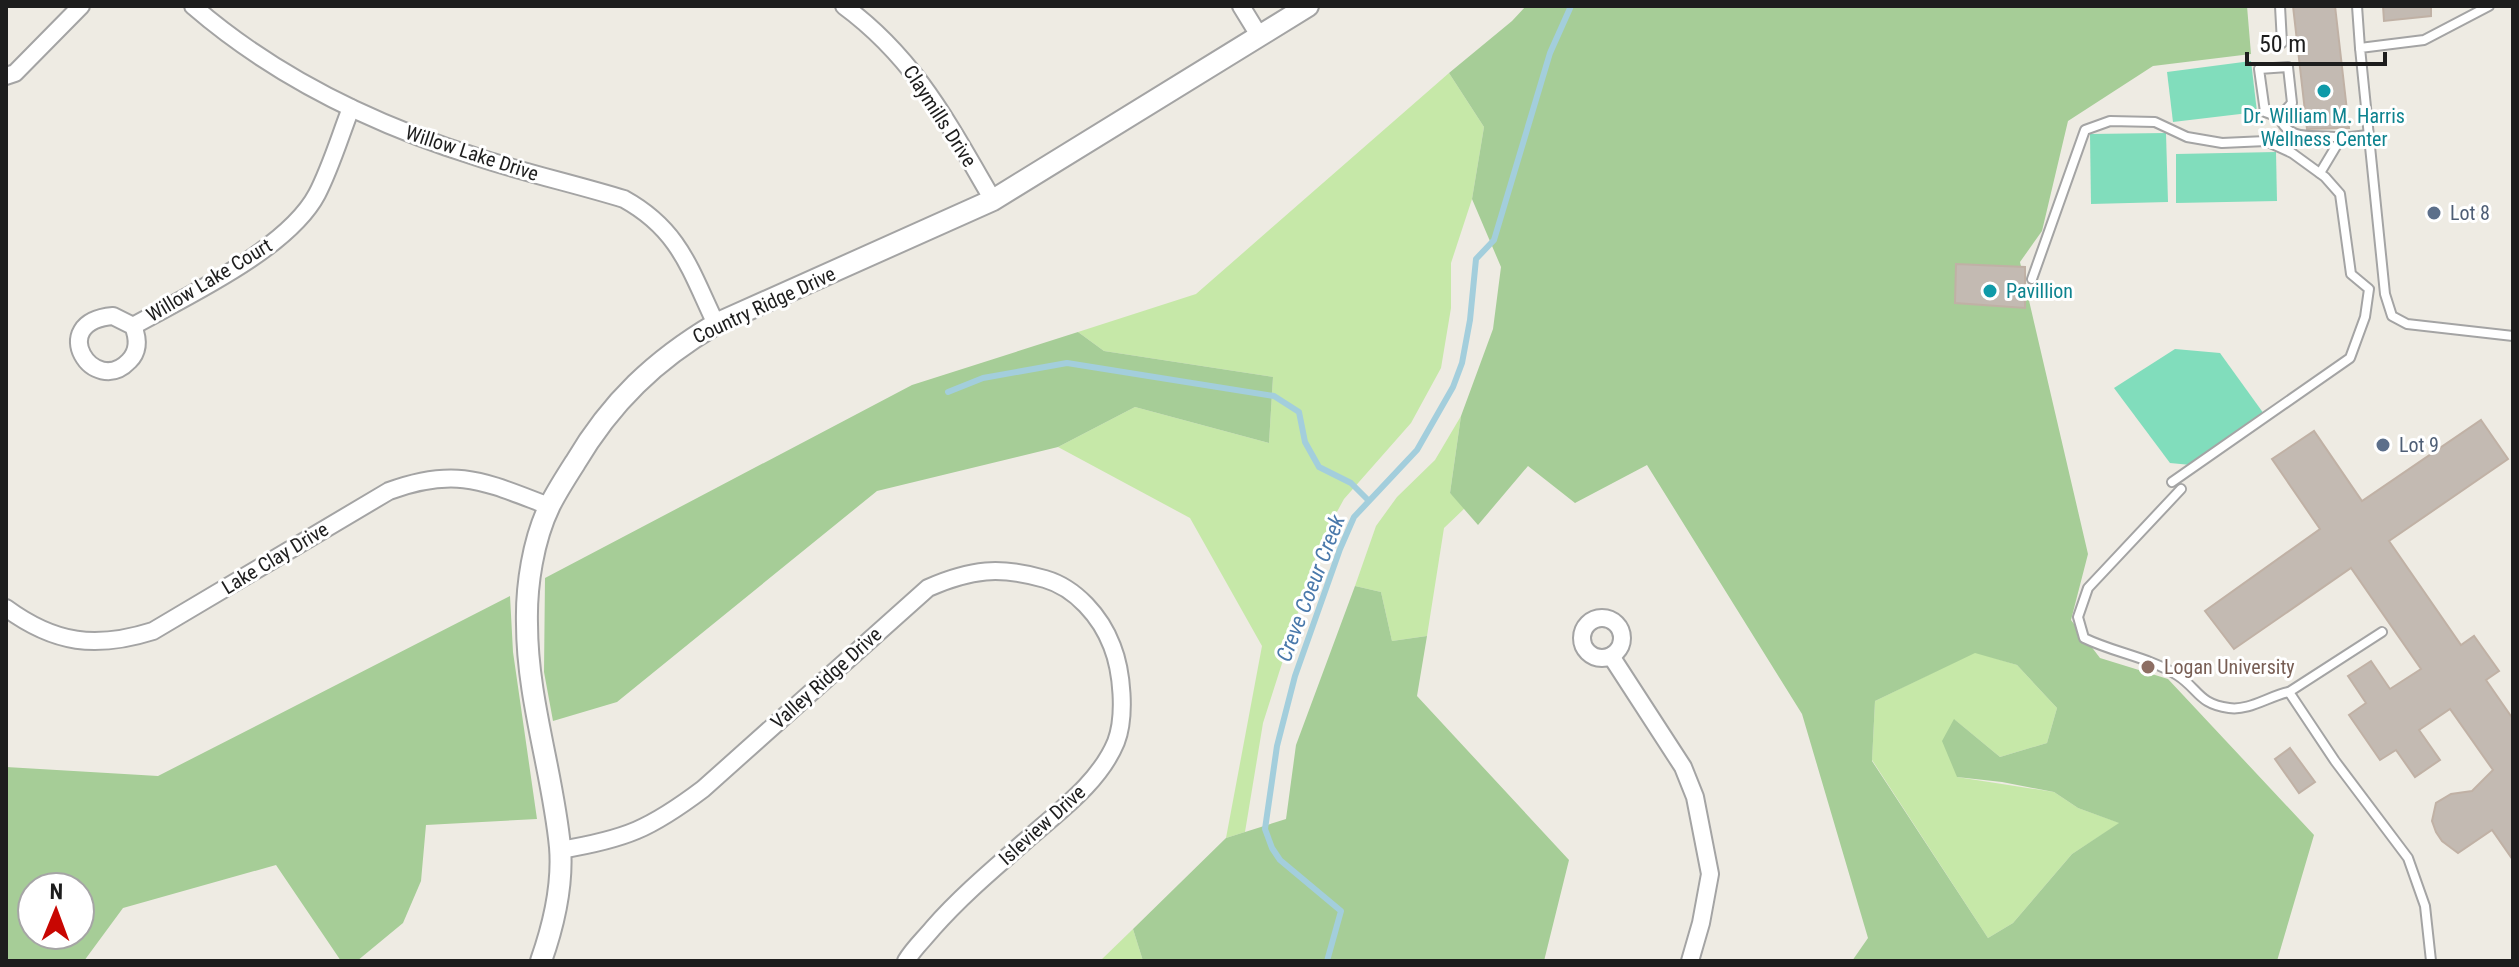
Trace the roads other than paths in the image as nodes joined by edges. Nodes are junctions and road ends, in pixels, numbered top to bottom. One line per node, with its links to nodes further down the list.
1 (81, 6): 13 (street)
2 (193, 6): 14 (street, Willow Lake Drive)
3 (844, 6): 19 (street, Claymills Drive)
4 (1241, 6): 10 (street)
5 (1308, 6): 10 (street, Country Ridge Drive)
6 (2280, 6): 11 (lane)
7 (2357, 6): 12 (lane)
8 (2489, 6): 9 (lane)
9 (2474, 10): 12 (lane)
10 (1260, 37): 19 (street, Country Ridge Drive)
11 (2282, 43)
12 (2360, 48): 16 (lane)
13 (6, 76)
14 (351, 108): 21 (street, Willow Lake Drive); 22 (street, Willow Lake Court)
15 (2279, 117): 15 (lane); 17 (lane)
16 (2368, 135): 17 (lane); 23 (lane)
17 (2341, 138): 18 (lane)
18 (2320, 173): 20 (lane); 24 (lane)
19 (993, 200): 21 (street, Country Ridge Drive)
20 (2032, 279)
21 (716, 324): 26 (street, Country Ridge Drive)
22 (133, 326)
23 (2513, 336)
24 (2172, 482)
25 (2181, 489): 31 (lane)
26 (549, 506): 27 (street, Lake Clay Drive); 32 (street, Country Ridge Drive)
27 (6, 608)
28 (1097, 618): 32 (street, Valley Ridge Drive); 34 (street, Isleview Drive)
29 (2382, 632): 31 (lane)
30 (1611, 656): 35 (street)
31 (2289, 692): 36 (lane)
32 (560, 850): 33 (street, Country Ridge Drive)
33 (541, 961)
34 (906, 961)
35 (1690, 961)
36 (2431, 961)

